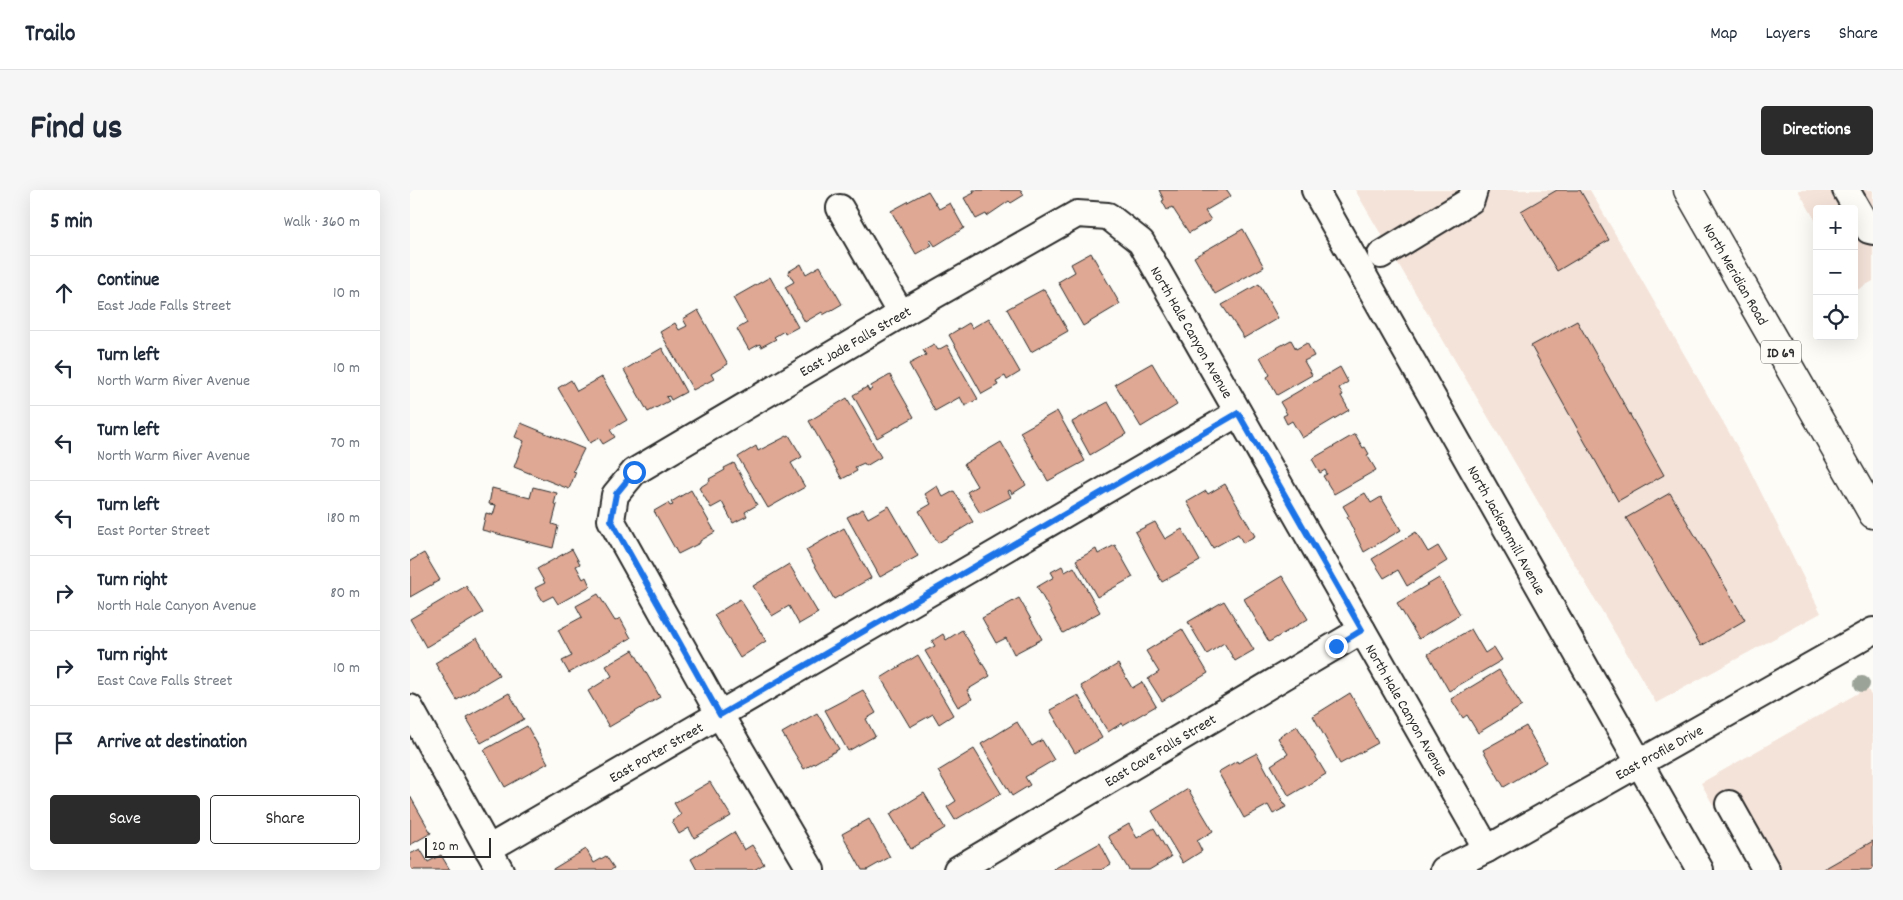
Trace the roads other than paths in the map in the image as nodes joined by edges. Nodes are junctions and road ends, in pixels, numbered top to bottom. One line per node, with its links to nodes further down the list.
1 (1315, 190): 16 (street, North Jacksonmill Avenue)
2 (1474, 190): 8 (street)
3 (1688, 190): 11 (main road, North Meridian Road / ID 69)
4 (1846, 190): 7 (street)
5 (840, 208): 9 (street)
6 (1108, 216): 9 (street, East Jade Falls Street); 10 (street, North Hale Canyon Avenue)
7 (1873, 231)
8 (1381, 254)
9 (901, 314): 15 (street, East Jade Falls Street)
10 (1238, 413): 12 (street, North Hale Canyon Avenue); 15 (street, East Porter Street)
11 (1873, 514)
12 (1362, 630): 18 (street, North Hale Canyon Avenue); 21 (street, East Cave Falls Street)
13 (1873, 631): 16 (street, East Profile Drive)
14 (410, 708): 19 (street)
15 (720, 715): 19 (street, East Porter Street); 20 (street)
16 (1639, 763): 18 (street, East Profile Drive); 23 (street, North Jacksonmill Avenue)
17 (1729, 804): 24 (street)
18 (1486, 849): 22 (street, East Profile Drive)
19 (494, 860)
20 (810, 870)
21 (957, 870)
22 (1444, 870)
23 (1700, 870)
24 (1766, 870)

